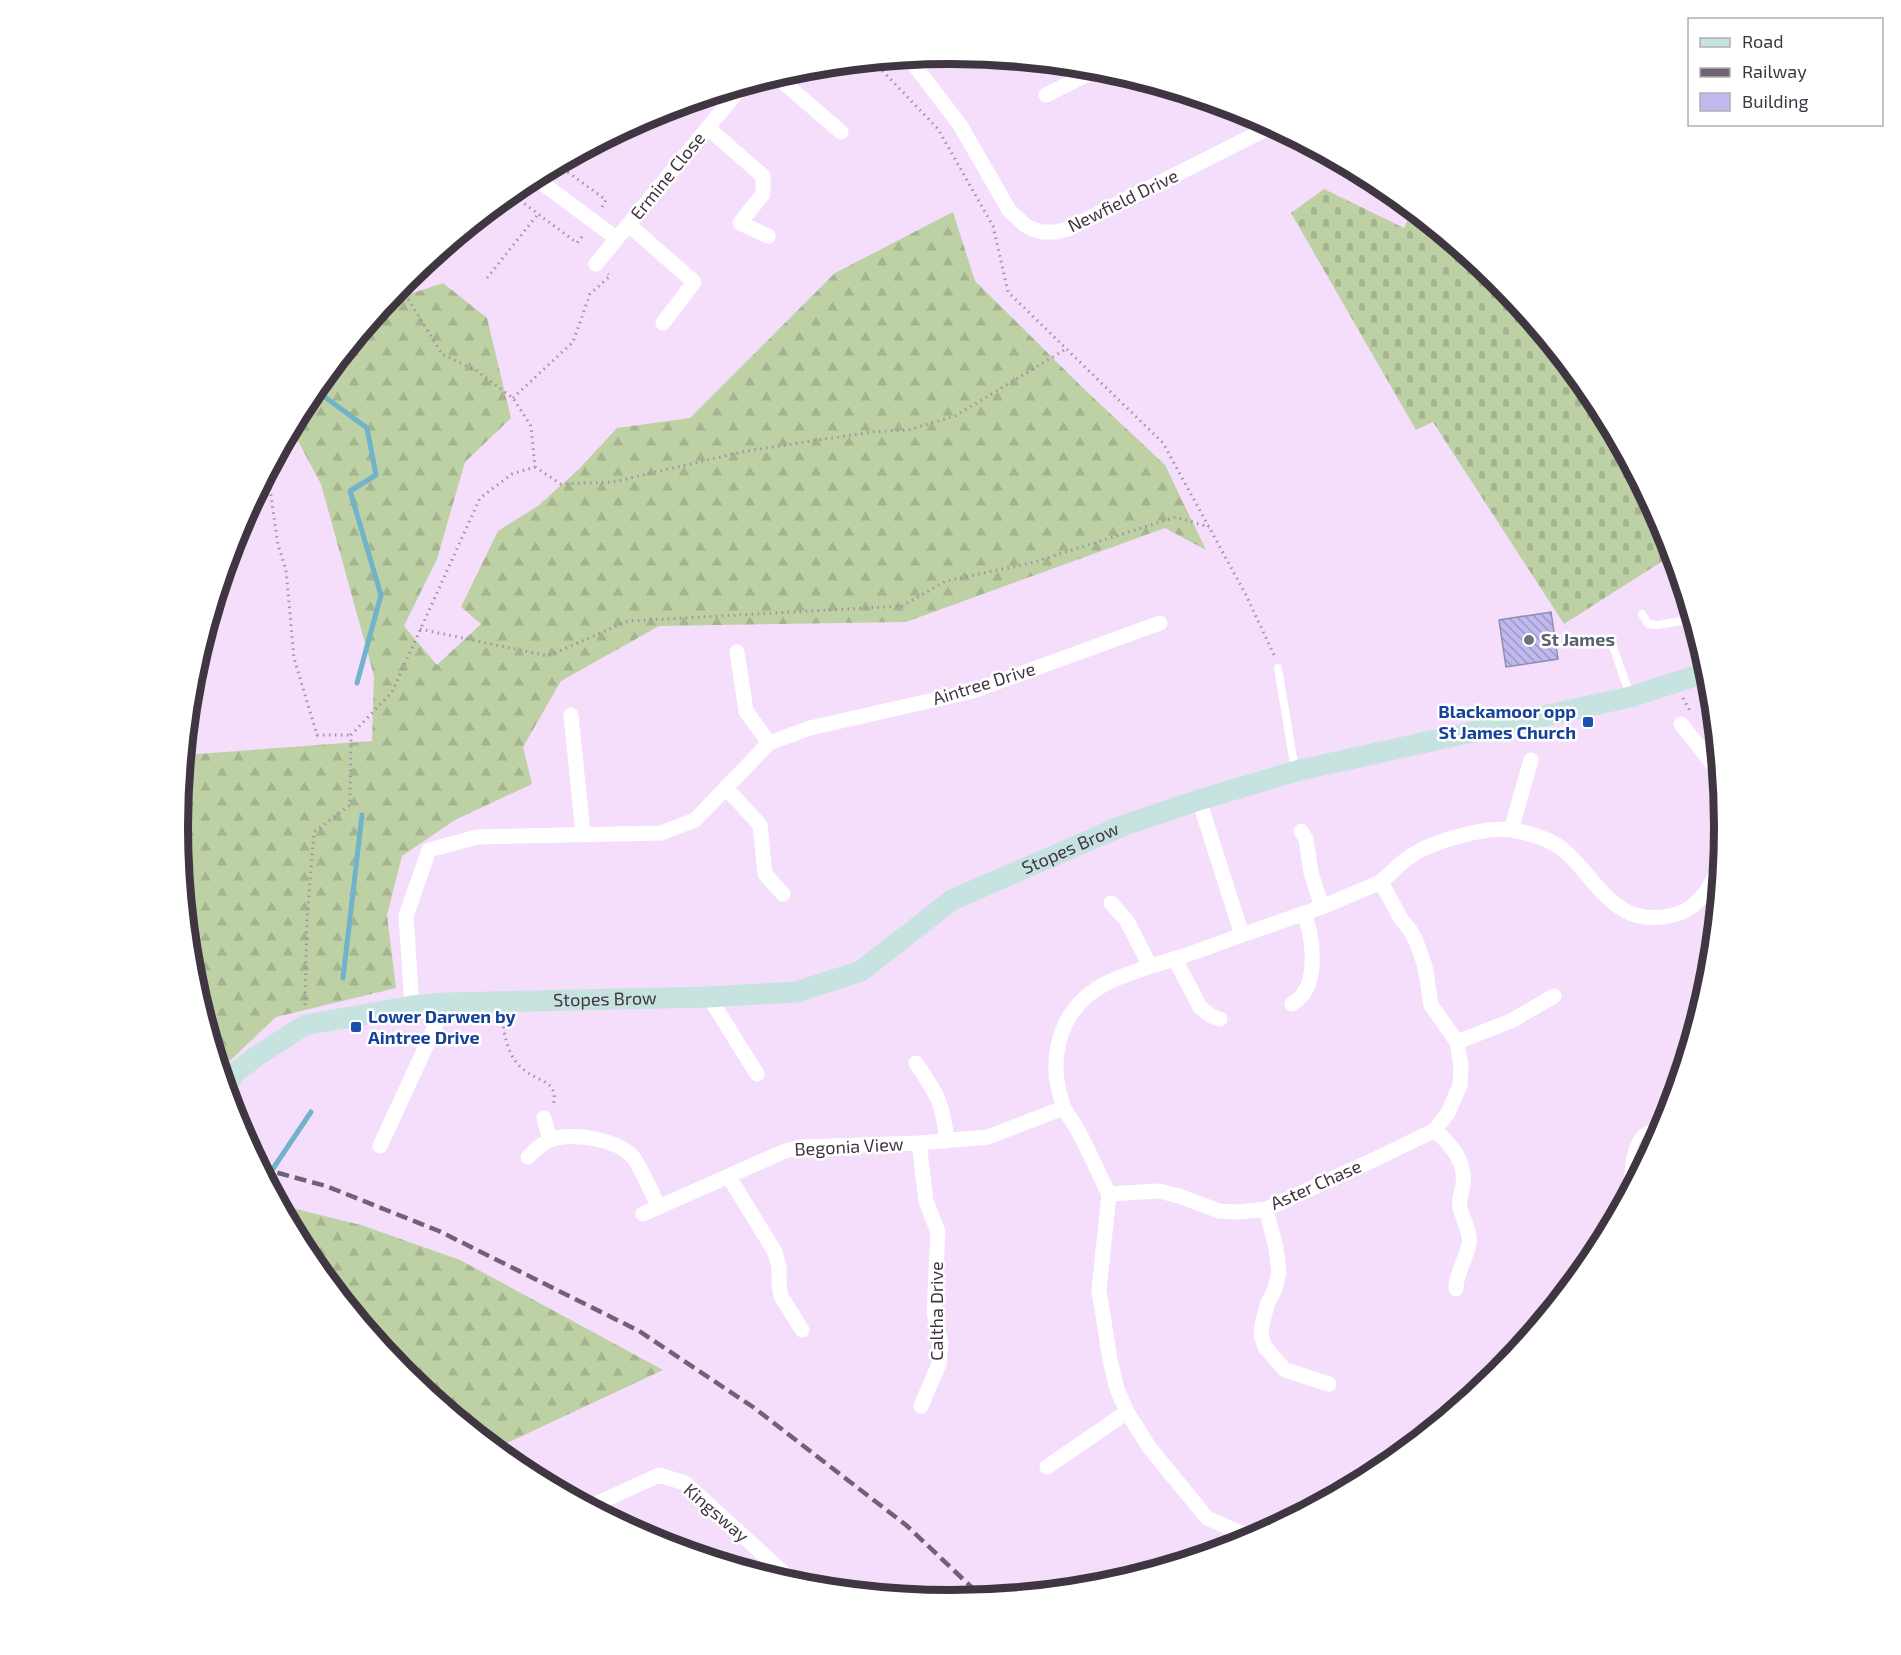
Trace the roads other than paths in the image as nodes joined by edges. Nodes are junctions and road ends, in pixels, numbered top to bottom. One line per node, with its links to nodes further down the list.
1 (915, 65): 7 (street, Newfield Drive)
2 (1083, 76): 4 (street)
3 (784, 83): 8 (street)
4 (1046, 95)
5 (730, 97): 6 (street, Ermine Close)
6 (708, 128): 10 (street, Ermine Close); 11 (street, Ermine Close)
7 (1261, 131)
8 (841, 132)
9 (542, 183): 12 (street)
10 (629, 225): 12 (street, Ermine Close); 14 (street, Ermine Close)
11 (768, 236)
12 (616, 238): 13 (street, Ermine Close)
13 (596, 264)
14 (663, 323)
15 (1642, 614): 16 (lane)
16 (1685, 621)
17 (1160, 623): 25 (street, Aintree Drive)
18 (1610, 638): 22 (lane)
19 (737, 652): 25 (street)
20 (1278, 668): 28 (lane)
21 (1698, 675): 22 (main road, Stopes Brow)
22 (1630, 697): 28 (main road, Stopes Brow)
23 (571, 715): 33 (street)
24 (1681, 724): 27 (street)
25 (769, 743): 29 (street, Aintree Drive)
26 (1531, 760): 31 (street)
27 (1710, 761)
28 (1296, 771): 30 (main road, Stopes Brow)
29 (726, 788): 33 (street, Aintree Drive); 36 (street)
30 (1199, 800): 40 (street); 43 (main road, Stopes Brow)
31 (1511, 830): 34 (street); 35 (street)
32 (1301, 831): 38 (street)
33 (584, 834): 47 (street, Aintree Drive)
34 (1381, 882): 38 (street); 49 (street, Aster Chase)
35 (1711, 885)
36 (783, 894)
37 (1111, 903): 42 (street)
38 (1322, 907): 39 (street)
39 (1304, 913): 40 (street); 46 (street)
40 (1242, 935): 41 (street)
41 (1175, 959): 42 (street); 48 (street)
42 (1150, 966): 53 (street)
43 (709, 996): 45 (main road, Stopes Brow); 51 (street)
44 (1554, 996): 49 (street)
45 (446, 1003): 47 (main road, Stopes Brow); 60 (street)
46 (1292, 1004)
47 (412, 1006): 52 (main road, Stopes Brow)
48 (1220, 1019)
49 (1457, 1042): 55 (street, Aster Chase)
50 (916, 1063): 58 (street)
51 (757, 1074)
52 (231, 1080)
53 (1063, 1108): 58 (street, Begonia View); 64 (street)
54 (543, 1118): 57 (street)
55 (1435, 1130): 66 (street, Aster Chase); 68 (street)
56 (1650, 1130): 63 (lane)
57 (550, 1140): 61 (street); 65 (street)
58 (947, 1140): 59 (street, Begonia View)
59 (919, 1143): 62 (street, Begonia View); 71 (street, Caltha Drive)
60 (380, 1146)
61 (528, 1157)
62 (729, 1177): 65 (street, Begonia View); 69 (street)
63 (1628, 1179)
64 (1109, 1194): 66 (street, Aster Chase); 72 (street)
65 (659, 1207): 67 (street, Begonia View)
66 (1266, 1209): 70 (street)
67 (643, 1214)
68 (1456, 1289)
69 (802, 1330)
70 (1329, 1384)
71 (921, 1406)
72 (1127, 1412): 73 (street); 75 (street)
73 (1047, 1467)
74 (597, 1503): 76 (street, Kingsway)
75 (1237, 1532)
76 (782, 1572)

